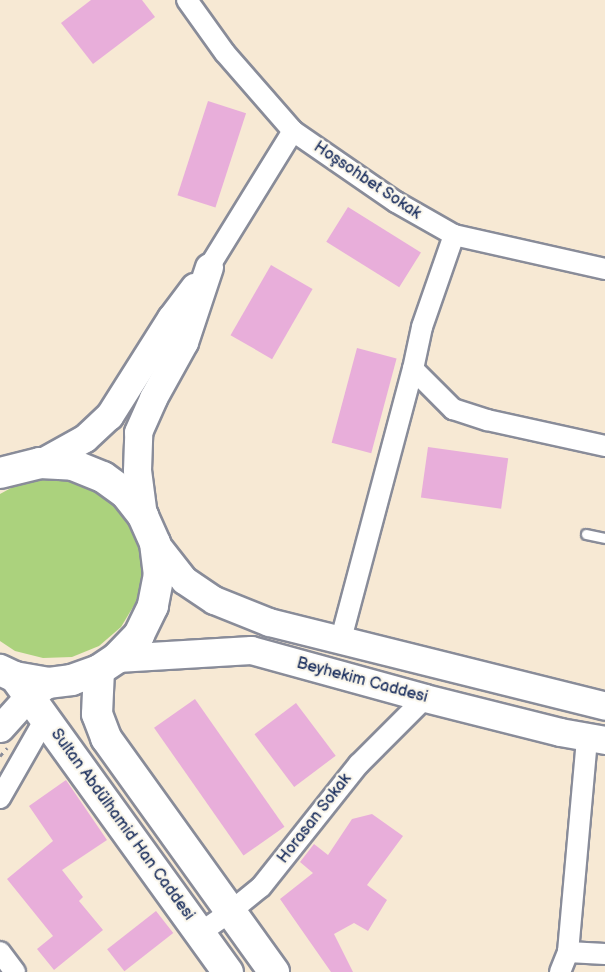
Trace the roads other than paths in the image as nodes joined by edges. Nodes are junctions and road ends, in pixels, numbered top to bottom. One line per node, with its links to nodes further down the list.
1 (187, 0): 2 (street, Hoşsohbet Sokak)
2 (294, 131): 3 (street, Hoşsohbet Sokak); 4 (street)
3 (454, 236): 5 (street, Hoşsohbet Sokak); 6 (street)
4 (209, 267): 8 (main road); 10 (main road)
5 (605, 269)
6 (413, 369): 7 (street); 13 (street)
7 (605, 446)
8 (40, 464): 9 (main road); 10 (main road)
9 (0, 474)
10 (149, 529): 13 (main road, Beyhekim Caddesi); 14 (main road)
11 (586, 534): 12 (lane)
12 (605, 538)
13 (341, 639): 17 (main road, Beyhekim Caddesi)
14 (108, 664): 15 (main road); 16 (main road, Beyhekim Caddesi); 20 (main road)
15 (28, 689): 18 (main road); 21 (main road, Sultan Abdülhamid Han Caddesi); 22 (street)
16 (425, 698): 19 (main road, Beyhekim Caddesi); 23 (street, Horasan Sokak)
17 (605, 706)
18 (0, 728)
19 (596, 738): 26 (street)
20 (119, 757): 21 (main road); 23 (main road)
21 (88, 778): 24 (main road, Sultan Abdülhamid Han Caddesi)
22 (0, 798)
23 (230, 912): 24 (street, Horasan Sokak); 30 (main road)
24 (200, 933): 29 (main road, Sultan Abdülhamid Han Caddesi)
25 (0, 952): 28 (street)
26 (568, 952): 27 (street); 31 (street)
27 (605, 954)
28 (15, 972)
29 (228, 972)
30 (274, 972)
31 (560, 972)

